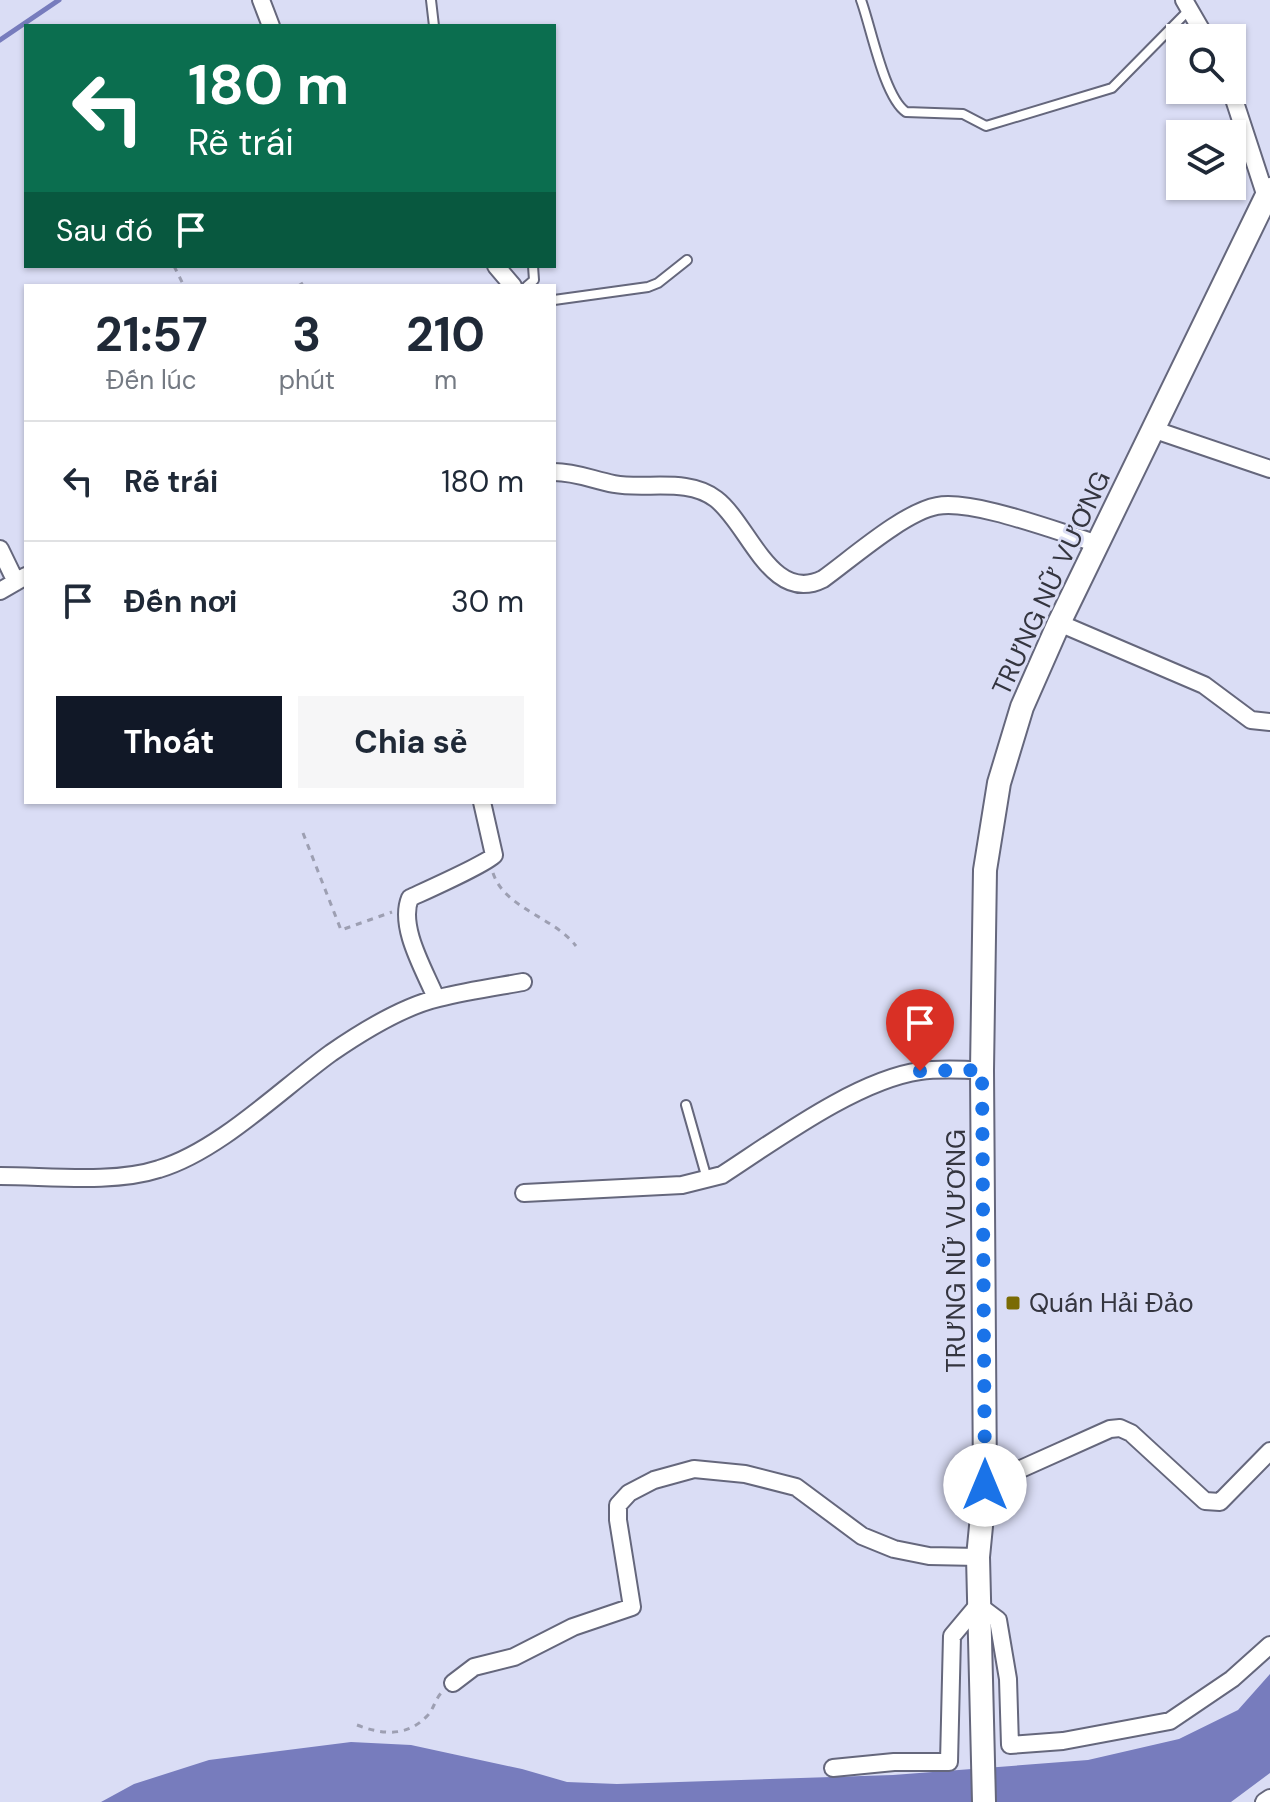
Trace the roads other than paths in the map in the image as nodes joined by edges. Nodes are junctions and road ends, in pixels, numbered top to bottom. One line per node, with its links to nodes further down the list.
1 (261, 0): 5 (street)
2 (431, 0): 6 (lane)
3 (861, 0): 4 (lane)
4 (1187, 5): 7 (street)
5 (270, 24)
6 (434, 24)
7 (1198, 24)
8 (1236, 104): 9 (street)
9 (1268, 193): 14 (main road, TRƯNG NỮ VƯƠNG)
10 (687, 260): 13 (lane)
11 (498, 268): 12 (street)
12 (511, 284)
13 (556, 300)
14 (1155, 430): 15 (street); 17 (main road, TRƯNG NỮ VƯƠNG)
15 (1270, 469)
16 (556, 472): 17 (street)
17 (1099, 544): 21 (main road, TRƯNG NỮ VƯƠNG)
18 (0, 549): 19 (street)
19 (21, 579): 20 (street)
20 (0, 591)
21 (1059, 623): 22 (street); 26 (main road, TRƯNG NỮ VƯƠNG)
22 (1270, 722)
23 (483, 804): 25 (street)
24 (523, 982): 25 (street)
25 (436, 998): 28 (street)
26 (982, 1070): 29 (street); 32 (main road, TRƯNG NỮ VƯƠNG)
27 (686, 1105): 29 (lane)
28 (0, 1176)
29 (708, 1179): 30 (street)
30 (524, 1193)
31 (1270, 1451): 32 (street)
32 (985, 1485): 33 (main road, TRƯNG NỮ VƯƠNG)
33 (978, 1557): 34 (main road, TRƯNG NỮ VƯƠNG); 36 (street)
34 (978, 1605): 35 (street); 37 (street); 39 (main road, TRƯNG NỮ VƯƠNG)
35 (1270, 1645)
36 (453, 1683)
37 (833, 1768)
38 (1270, 1798): 40 (street)
39 (984, 1802)
40 (1264, 1802)

